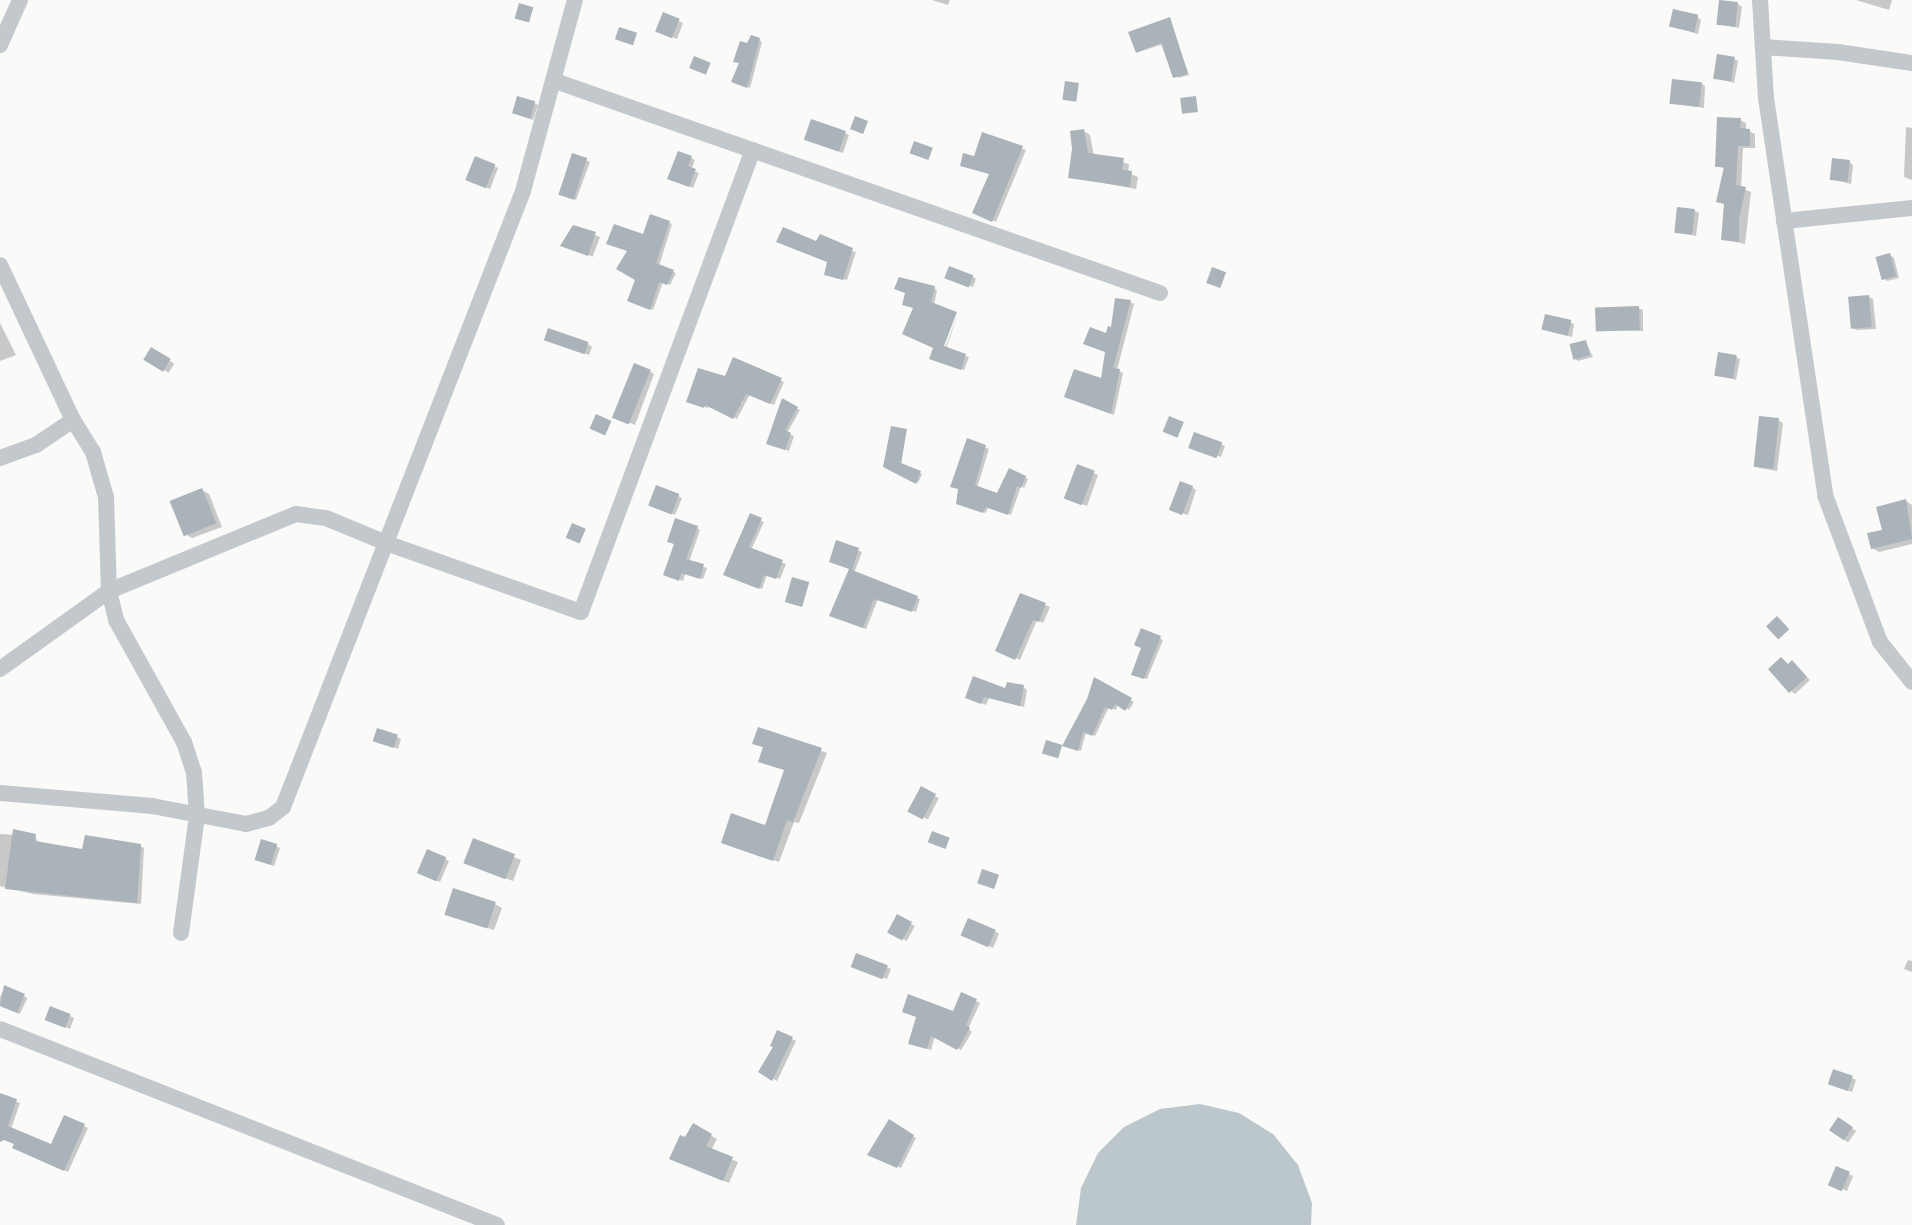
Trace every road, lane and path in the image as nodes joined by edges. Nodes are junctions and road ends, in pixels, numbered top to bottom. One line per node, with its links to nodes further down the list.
1 (20, 0): 4 (street)
2 (575, 0): 8 (street)
3 (1760, 0): 6 (street)
4 (4, 22): 5 (street)
5 (0, 45)
6 (1763, 47): 7 (street); 11 (street)
7 (1912, 63)
8 (555, 81): 9 (street); 17 (street)
9 (753, 150): 14 (street); 17 (street)
10 (1912, 208): 11 (street)
11 (1784, 221): 20 (street)
12 (0, 265): 13 (street)
13 (5, 289): 15 (street)
14 (1160, 293)
15 (73, 420): 16 (street); 18 (street)
16 (0, 458)
17 (386, 543): 18 (street); 22 (street)
18 (109, 591): 19 (street); 22 (street)
19 (0, 669)
20 (1912, 682)
21 (0, 793): 22 (street)
22 (197, 816): 23 (street)
23 (181, 933)
24 (0, 1029): 25 (street)
25 (497, 1225)

